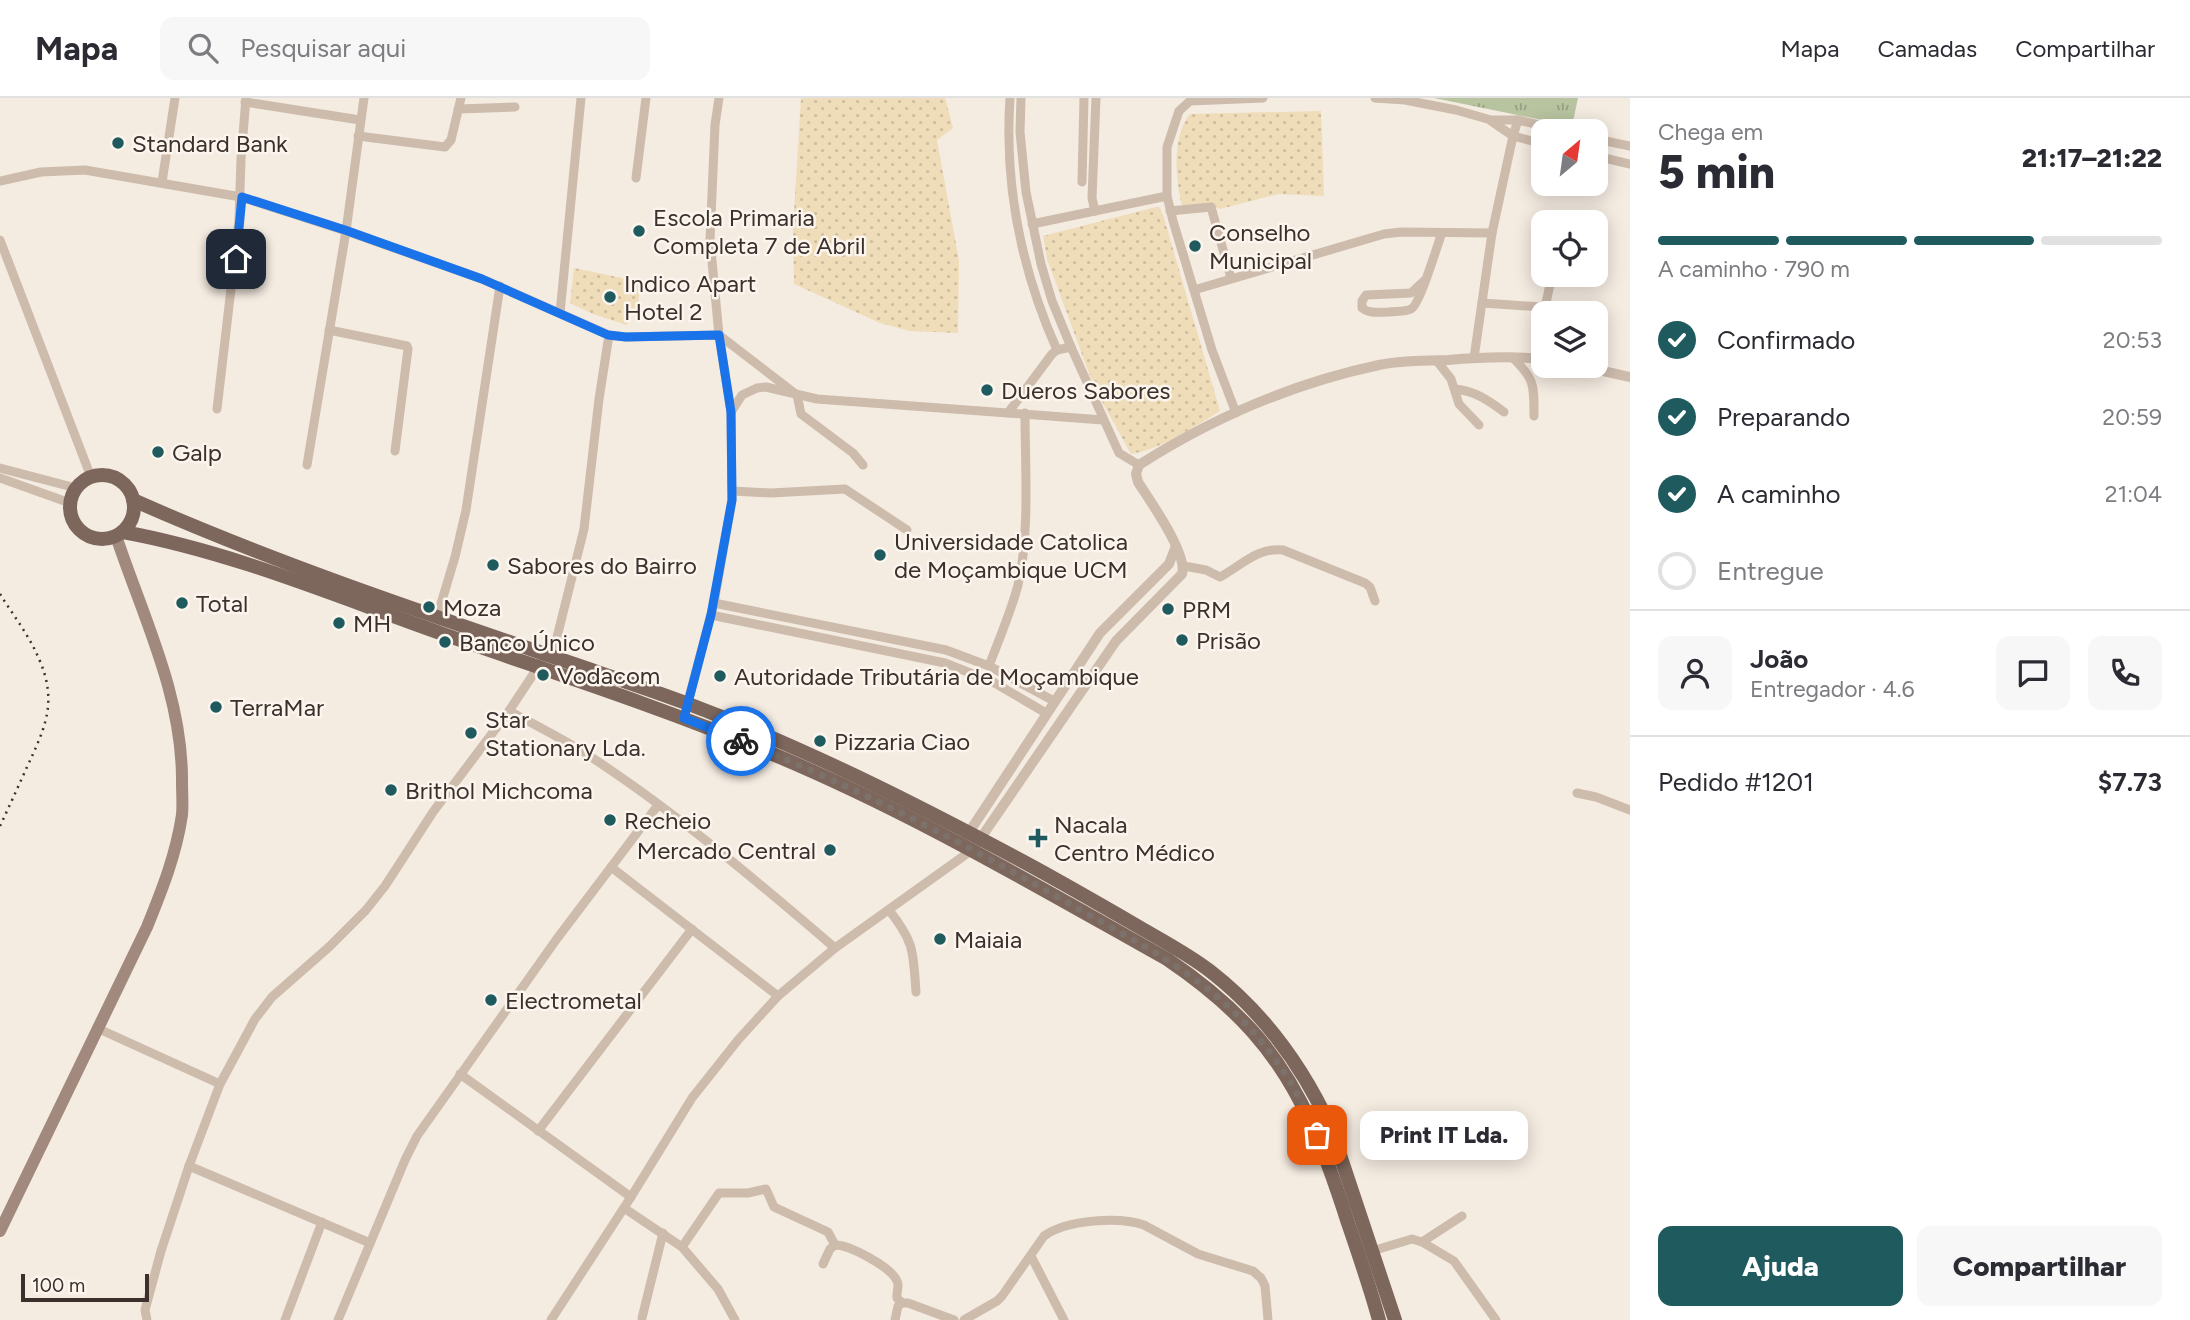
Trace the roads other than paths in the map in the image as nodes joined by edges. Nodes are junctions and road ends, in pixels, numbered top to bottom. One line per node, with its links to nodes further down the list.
1 (175, 98): 32 (street)
2 (364, 98): 19 (street)
3 (460, 98): 17 (street)
4 (581, 98): 49 (street)
5 (646, 98): 30 (street)
6 (719, 98): 52 (street)
7 (1010, 98): 54 (street)
8 (1021, 98): 38 (street)
9 (1084, 98): 33 (street)
10 (1096, 98): 36 (street)
11 (1263, 98): 34 (street)
12 (1375, 98): 14 (street)
13 (1457, 98): 18 (street)
14 (1405, 99): 18 (street)
15 (245, 100): 19 (street); 35 (street)
16 (515, 107): 17 (street)
17 (458, 109): 23 (street)
18 (1456, 110): 20 (street)
19 (360, 120): 23 (street)
20 (1490, 120): 21 (street); 24 (street)
21 (1518, 120): 22 (street); 24 (street)
22 (1531, 123)
23 (358, 136): 39 (street)
24 (1513, 136): 25 (street); 41 (street)
25 (1531, 141)
26 (1608, 141): 27 (street)
27 (1630, 146)
28 (1608, 159): 29 (street)
29 (1630, 164)
30 (636, 178)
31 (0, 181): 32 (street)
32 (162, 182): 35 (street)
33 (1082, 182)
34 (1167, 196): 36 (street); 37 (street)
35 (242, 197): 39 (street); 63 (street)
36 (1096, 211): 38 (street)
37 (1170, 211): 43 (street); 47 (street)
38 (1032, 224): 53 (street)
39 (345, 230): 45 (street); 50 (street)
40 (1442, 233): 41 (street); 43 (street); 44 (street)
41 (1492, 233): 48 (street)
42 (0, 240): 77 (street)
43 (1231, 278): 47 (street)
44 (1425, 280): 44 (street)
45 (499, 286): 49 (street); 91 (street)
46 (1549, 287): 48 (street)
47 (1194, 290): 67 (street)
48 (1482, 303): 56 (street)
49 (560, 313): 51 (street)
50 (329, 330): 72 (street); 73 (street)
51 (608, 335): 52 (street); 92 (street)
52 (719, 335): 62 (street); 64 (street)
53 (1071, 347): 54 (street); 70 (street)
54 (1057, 350): 66 (street)
55 (1512, 357): 56 (street); 57 (street); 69 (street)
56 (1474, 358): 58 (street)
57 (1531, 358)
58 (1437, 360): 61 (street); 67 (street)
59 (1608, 372): 60 (street)
60 (1630, 377)
61 (1455, 389): 65 (street); 71 (street)
62 (797, 395): 64 (street); 66 (street); 74 (street)
63 (217, 409)
64 (731, 412): 80 (street)
65 (1504, 412)
66 (1008, 413): 68 (street)
67 (1236, 413): 75 (street)
68 (1025, 414): 70 (street); 93 (street)
69 (1534, 416)
70 (1103, 419): 75 (street)
71 (1479, 425)
72 (395, 451)
73 (307, 465)
74 (863, 465)
75 (1139, 465): 85 (street)
76 (0, 468): 79 (street)
77 (91, 477): 79 (main road); 81 (main road)
78 (0, 478): 82 (street)
79 (76, 488): 82 (main road)
80 (733, 491): 83 (street); 89 (street)
81 (133, 500): 84 (main road); 87 (main road)
82 (70, 503): 84 (main road)
83 (907, 530)
84 (120, 534): 87 (main road); 108 (main road)
85 (1176, 546): 86 (street); 94 (street)
86 (1184, 566): 88 (street); 101 (street)
87 (306, 577): 91 (main road); 92 (main road)
88 (1375, 601)
89 (714, 603): 90 (street); 93 (street)
90 (711, 615): 95 (street); 97 (street)
91 (437, 617): 92 (main road)
92 (546, 660): 95 (main road); 96 (street)
93 (989, 666): 94 (street)
94 (1054, 701): 97 (street)
95 (686, 710): 101 (main road)
96 (509, 711): 99 (street); 110 (street)
97 (1046, 713): 101 (street)
98 (1577, 793): 100 (street)
99 (658, 805): 102 (street); 105 (street)
100 (1630, 810)
101 (971, 841): 103 (street); 123 (main road); 138 (main road)
102 (611, 867): 104 (street); 109 (street)
103 (889, 910): 105 (street); 106 (street)
104 (692, 929): 107 (street); 111 (street)
105 (835, 948): 107 (street)
106 (916, 992)
107 (778, 996): 113 (street)
108 (99, 1029): 110 (street); 117 (main road)
109 (460, 1074): 111 (street); 120 (street)
110 (220, 1084): 112 (street)
111 (538, 1130): 113 (street)
112 (190, 1166): 116 (street); 128 (street)
113 (631, 1197): 114 (street)
114 (624, 1208): 118 (street); 131 (street)
115 (1462, 1216): 119 (street)
116 (322, 1222): 120 (street); 129 (street)
117 (0, 1231)
118 (663, 1233): 122 (street); 127 (street)
119 (1422, 1241): 123 (street); 140 (street)
120 (370, 1242): 130 (street)
121 (835, 1245): 122 (street); 125 (street); 126 (street)
122 (682, 1247): 132 (street)
123 (1372, 1251): 139 (main road)
124 (1031, 1256): 135 (street); 136 (street); 137 (street)
125 (823, 1264)
126 (902, 1303): 133 (street); 134 (street)
127 (642, 1318)
128 (147, 1320)
129 (285, 1320)
130 (338, 1320)
131 (551, 1320)
132 (735, 1320)
133 (895, 1320)
134 (954, 1320)
135 (964, 1320)
136 (1063, 1320)
137 (1268, 1320)
138 (1379, 1320)
139 (1395, 1320)
140 (1496, 1320)

